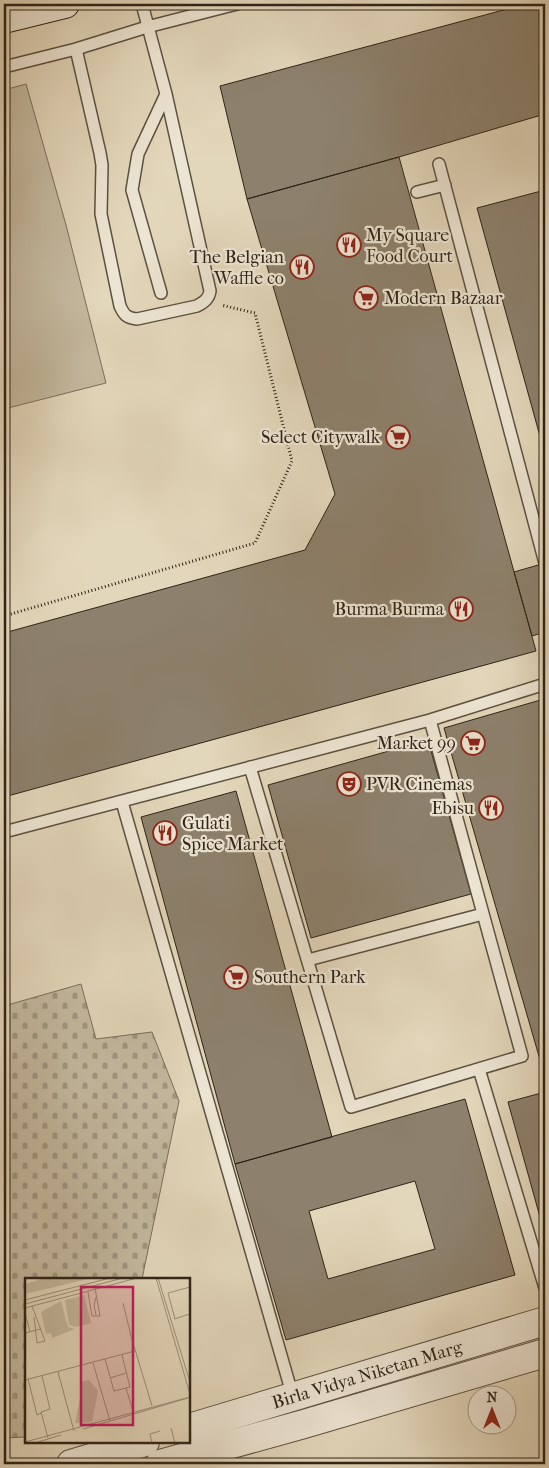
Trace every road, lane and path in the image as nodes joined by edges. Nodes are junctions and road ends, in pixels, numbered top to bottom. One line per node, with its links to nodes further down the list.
1 (65, 4): 4 (street)
2 (142, 4): 5 (lane)
3 (237, 4): 5 (lane)
4 (4, 19)
5 (147, 26): 6 (lane); 8 (lane)
6 (76, 49): 7 (lane); 13 (lane)
7 (4, 67)
8 (166, 94): 12 (lane); 13 (lane)
9 (440, 164): 10 (lane)
10 (445, 184): 11 (lane); 14 (lane)
11 (416, 192)
12 (161, 293)
13 (205, 301): 15 (path)
14 (545, 563)
15 (4, 616)
16 (545, 684): 17 (lane)
17 (430, 720): 18 (lane); 21 (lane)
18 (250, 766): 19 (lane); 22 (lane)
19 (122, 802): 20 (lane); 27 (lane)
20 (4, 832)
21 (483, 914): 22 (lane); 23 (lane)
22 (308, 960): 23 (lane)
23 (479, 1068): 24 (lane)
24 (545, 1288)
25 (545, 1321): 27 (street, Birla Vidya Niketan Marg)
26 (545, 1353): 28 (street)
27 (293, 1397): 28 (street); 29 (street, Birla Vidya Niketan Marg)
28 (304, 1424): 32 (street)
29 (190, 1428)
30 (142, 1443): 31 (street)
31 (71, 1464)
32 (160, 1464)

